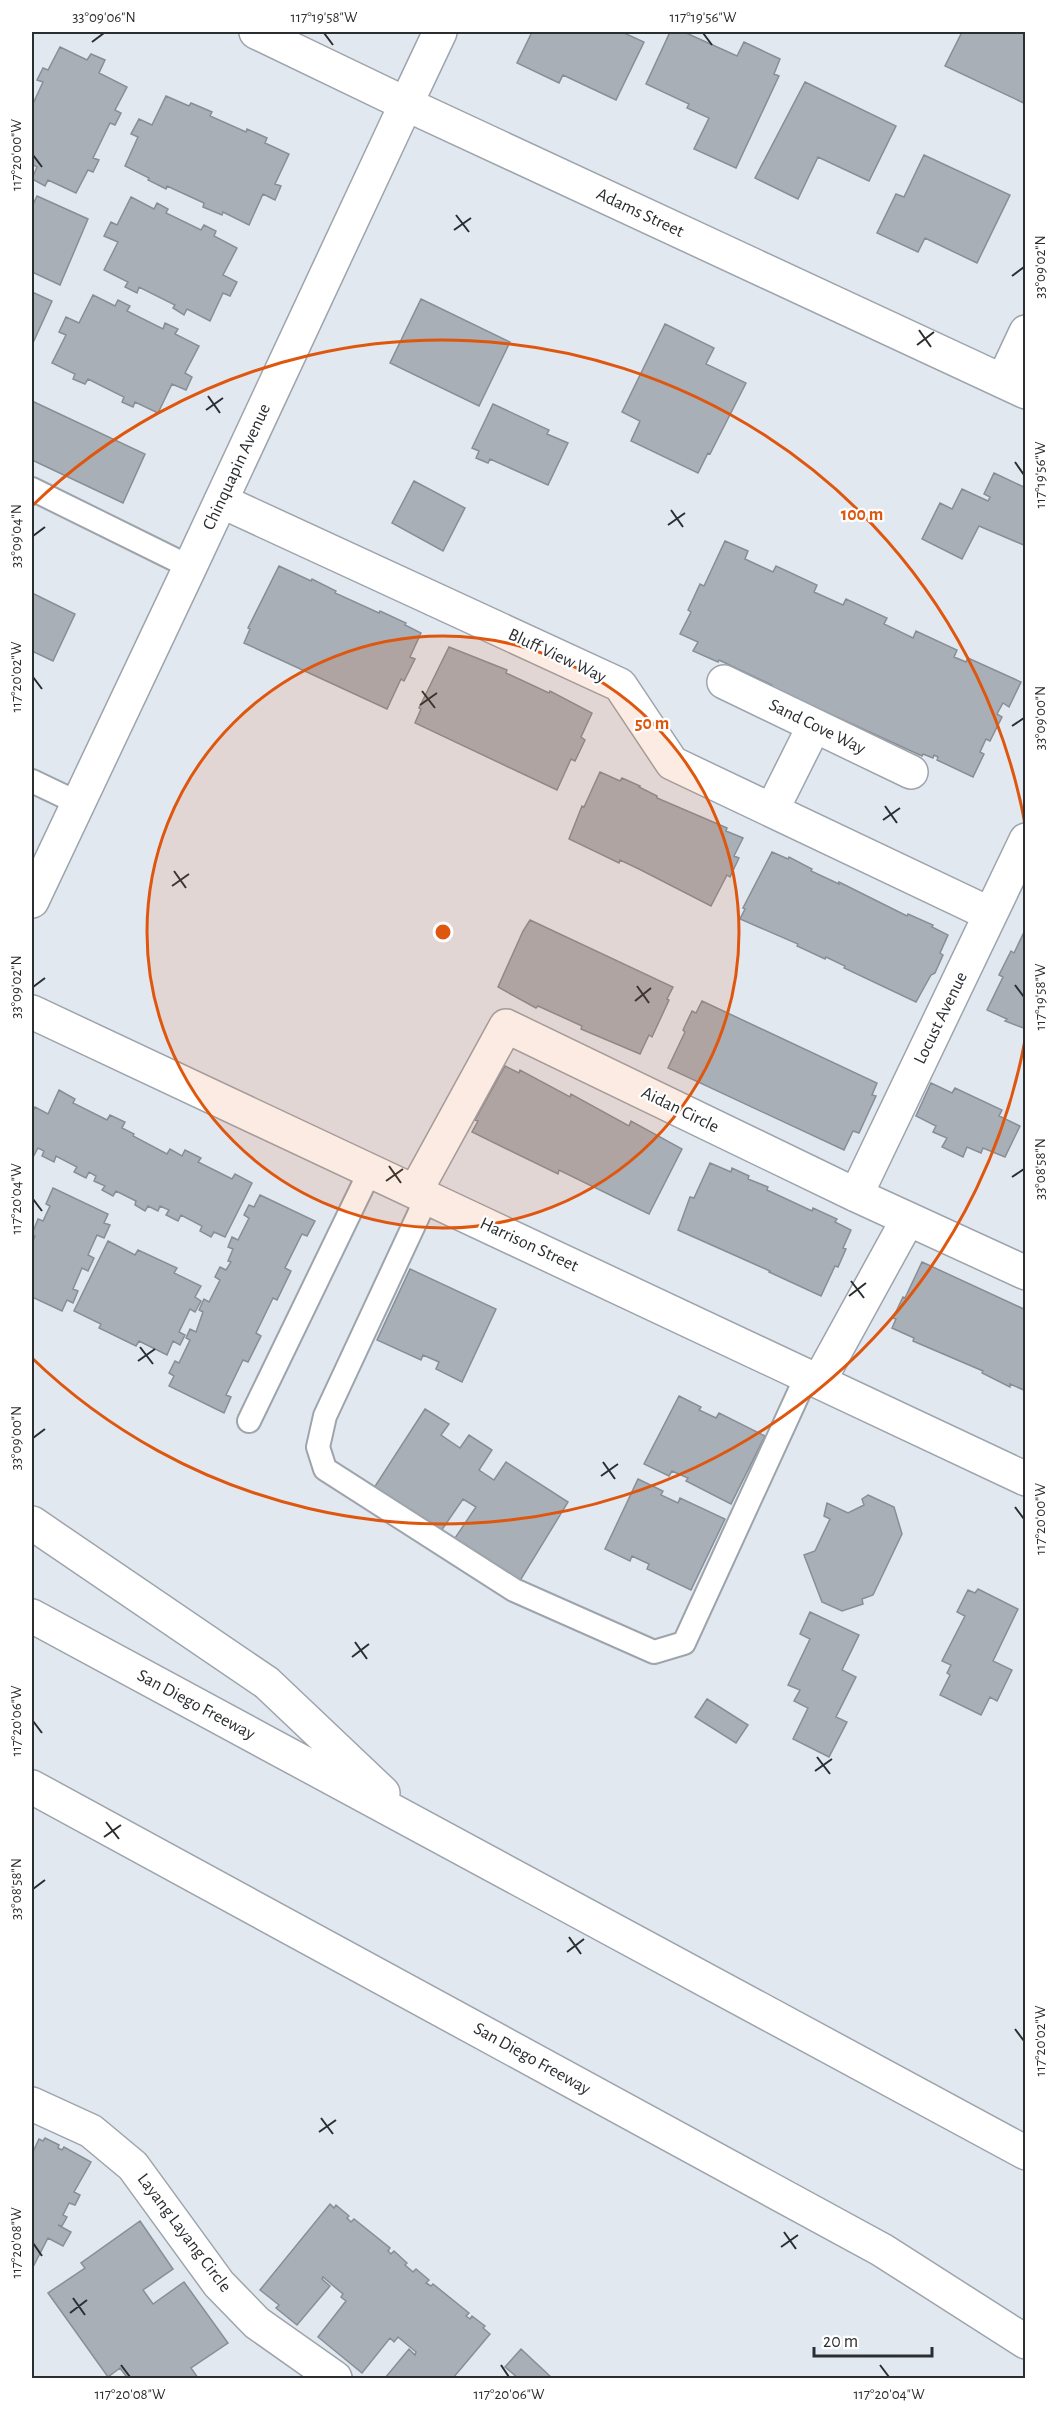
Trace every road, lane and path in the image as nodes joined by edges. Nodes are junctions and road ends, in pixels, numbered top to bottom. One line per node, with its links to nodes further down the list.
1 (256, 32): 3 (main road, Adams Street)
2 (440, 32): 3 (main road, Chinquapin Avenue)
3 (406, 104): 5 (main road, Adams Street); 7 (main road, Chinquapin Avenue)
4 (1026, 332): 5 (main road)
5 (1014, 386)
6 (32, 489): 8 (lane)
7 (220, 501): 8 (main road, Chinquapin Avenue); 14 (main road, Bluff View Way)
8 (190, 567): 13 (main road, Chinquapin Avenue)
9 (724, 682): 10 (main road, Sand Cove Way)
10 (814, 726): 11 (main road, Sand Cove Way); 14 (main road)
11 (911, 772)
12 (32, 781): 13 (lane)
13 (78, 803): 16 (main road, Chinquapin Avenue)
14 (772, 810): 17 (main road, Bluff View Way)
15 (1026, 840): 17 (main road, Locust Avenue)
16 (32, 901)
17 (990, 914): 21 (main road, Locust Avenue)
18 (32, 1012): 19 (main road, Harrison Street)
19 (370, 1171): 20 (main road, Harrison Street); 25 (lane)
20 (421, 1194): 21 (main road, Aidan Circle); 24 (main road, Harrison Street); 24 (lane)
21 (856, 1195): 22 (main road, Aidan Circle)
22 (908, 1219): 23 (main road, Aidan Circle); 24 (main road)
23 (1026, 1272)
24 (813, 1378): 26 (main road, Harrison Street)
25 (249, 1421)
26 (1026, 1479)
27 (32, 1523): 30 (main road)
28 (32, 1616): 30 (main road, San Diego Freeway)
29 (32, 1787): 33 (main road, San Diego Freeway)
30 (415, 1823): 32 (main road, San Diego Freeway)
31 (32, 2104): 34 (main road, Layang Layang Circle)
32 (1026, 2153)
33 (1026, 2342)
34 (332, 2377)

